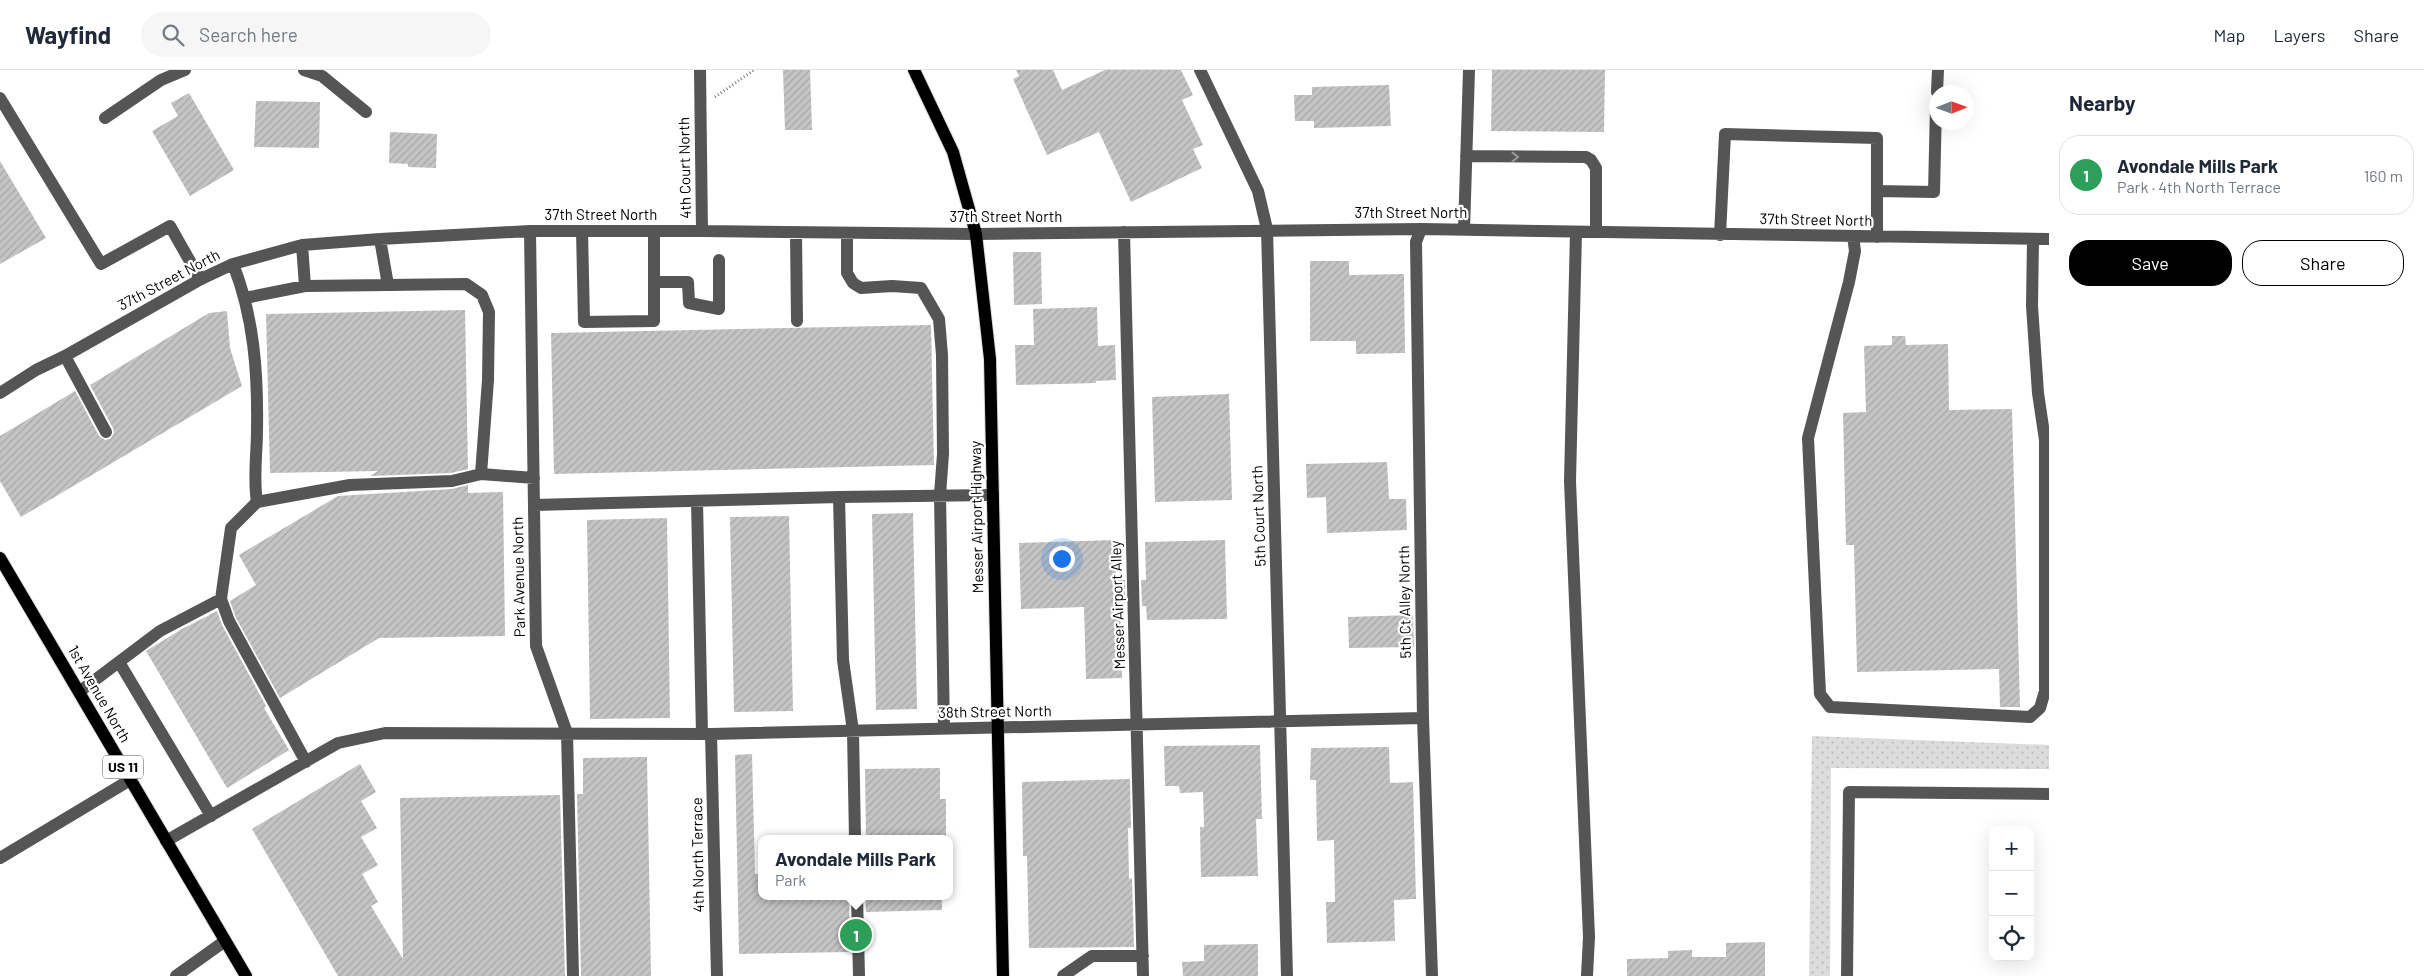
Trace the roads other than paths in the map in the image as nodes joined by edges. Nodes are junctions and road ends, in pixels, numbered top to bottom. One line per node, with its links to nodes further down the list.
1 (185, 70): 11 (street)
2 (304, 70): 10 (street)
3 (700, 70): 20 (street, 4th Court North)
4 (914, 70): 27 (main road, Messer Airport Highway)
5 (1200, 70): 15 (street, 5th Court North)
6 (1469, 70): 13 (street)
7 (1938, 70): 8 (street)
8 (1937, 85)
9 (0, 98): 37 (street)
10 (366, 112)
11 (105, 118)
12 (1935, 130): 14 (street)
13 (1466, 156): 17 (street); 24 (street, one-way to 24)
14 (1878, 190): 28 (street); 30 (street)
15 (1267, 229): 16 (street, 37th Street North); 22 (street, 37th Street North); 59 (street, 5th Court North)
16 (1421, 229): 17 (street, 37th Street North); 58 (street, 5th Ct Alley North)
17 (1464, 230): 23 (street, 37th Street North)
18 (582, 231): 19 (street, 37th Street North); 21 (street, 37th Street North); 38 (street)
19 (654, 231): 20 (street, 37th Street North); 38 (street)
20 (702, 231): 25 (street, 37th Street North)
21 (530, 232): 31 (street, 37th Street North); 47 (street, Park Avenue North)
22 (1124, 232): 27 (street, 37th Street North); 60 (street, Messer Airport Alley)
23 (1576, 232): 24 (street, 37th Street North); 86 (street)
24 (1596, 232): 28 (street, 37th Street North)
25 (796, 233): 26 (street, 37th Street North); 42 (street)
26 (847, 234): 27 (street, 37th Street North); 48 (street)
27 (976, 234): 49 (main road, Messer Airport Highway)
28 (1720, 235): 29 (street, 37th Street North)
29 (1853, 236): 30 (street, 37th Street North); 32 (street)
30 (1877, 236): 32 (street, 37th Street North)
31 (380, 239): 34 (street, 37th Street North); 39 (street)
32 (2033, 239): 33 (street, 37th Street North)
33 (2049, 239)
34 (302, 245): 36 (street, 37th Street North); 40 (street)
35 (719, 260): 38 (street)
36 (233, 264): 37 (street, 37th Street North); 41 (street)
37 (200, 279): 43 (street, 37th Street North)
38 (654, 282)
39 (388, 284): 40 (street); 46 (street)
40 (305, 286): 41 (street)
41 (245, 298): 52 (street)
42 (797, 321)
43 (65, 356): 44 (street, 37th Street North); 45 (street)
44 (0, 393)
45 (106, 432)
46 (481, 474): 47 (street); 52 (street)
47 (534, 478): 53 (street, Park Avenue North)
48 (940, 495): 49 (street); 50 (street); 62 (street)
49 (993, 495): 61 (main road, Messer Airport Highway)
50 (839, 497): 51 (street); 63 (street)
51 (697, 501): 53 (street); 65 (street, 4th North Terrace)
52 (257, 502): 55 (street)
53 (534, 505): 64 (street, Park Avenue North)
54 (0, 558): 57 (main road, 1st Avenue North / US 11)
55 (221, 599): 56 (street); 66 (street)
56 (119, 662): 57 (street); 69 (street)
57 (79, 692): 67 (main road, 1st Avenue North / US 11)
58 (1423, 718): 59 (street, 38th Street North); 85 (street, 5th Ct Alley North)
59 (1281, 722): 60 (street, 38th Street North); 84 (street, 5th Court North)
60 (1138, 725): 61 (street, 38th Street North); 75 (street, Messer Airport Alley)
61 (997, 728): 62 (street, 38th Street North); 81 (main road, Messer Airport Highway)
62 (944, 729): 63 (street, 38th Street North)
63 (853, 731): 65 (street, 38th Street North); 70 (street)
64 (567, 733): 65 (street, 38th Street North); 66 (street, 38th Street North); 78 (street, Park Avenue North)
65 (706, 734): 79 (street, 4th North Terrace)
66 (306, 762): 69 (street, 38th Street North)
67 (130, 780): 71 (main road, 1st Avenue North / US 11); 72 (street)
68 (2049, 794): 87 (street)
69 (211, 816): 71 (street, 38th Street North)
70 (855, 835)
71 (166, 841): 74 (main road, 1st Avenue North / US 11)
72 (0, 858)
73 (857, 900): 80 (street)
74 (226, 942): 76 (street); 77 (main road, 1st Avenue North / US 11)
75 (1143, 956): 82 (street); 83 (street, Messer Airport Alley)
76 (176, 976)
77 (246, 976)
78 (573, 976)
79 (717, 976)
80 (859, 976)
81 (1003, 976)
82 (1063, 976)
83 (1143, 976)
84 (1287, 976)
85 (1432, 976)
86 (1587, 976)
87 (1846, 976)

